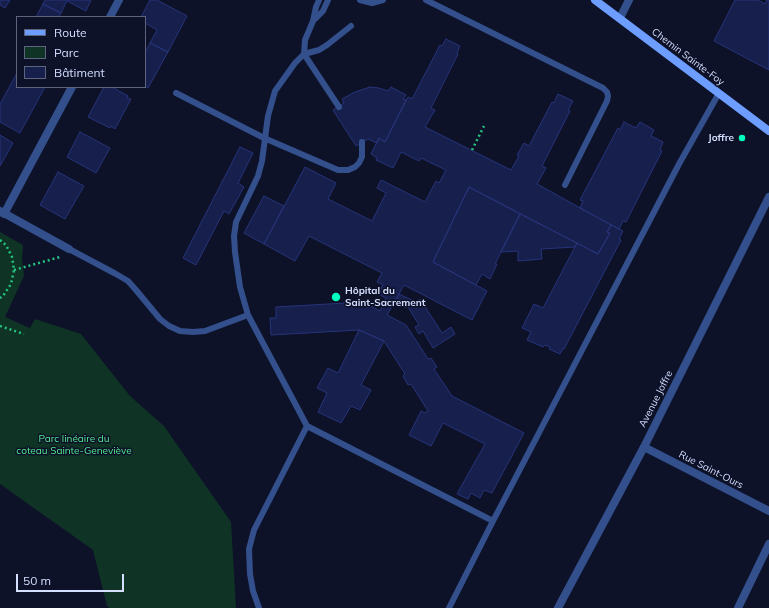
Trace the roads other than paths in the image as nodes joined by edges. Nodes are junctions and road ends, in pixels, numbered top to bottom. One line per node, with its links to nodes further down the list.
1 (119, 0): 9 (street)
2 (319, 0): 11 (lane)
3 (328, 0): 11 (lane)
4 (360, 0): 5 (lane)
5 (383, 0)
6 (426, 0): 21 (lane)
7 (595, 0): 10 (main road, Chemin Sainte-Foy)
8 (629, 0): 10 (street)
9 (111, 16)
10 (620, 18): 16 (main road, Chemin Sainte-Foy)
11 (313, 21): 13 (lane)
12 (351, 26): 13 (lane)
13 (304, 54): 17 (lane); 19 (lane)
14 (71, 88): 23 (street)
15 (176, 93): 19 (lane)
16 (719, 93): 18 (main road, Chemin Sainte-Foy); 29 (lane)
17 (339, 107)
18 (769, 131)
19 (264, 138): 20 (lane); 25 (lane)
20 (362, 142)
21 (565, 185)
22 (769, 197): 27 (street, Avenue Joffre)
23 (2, 212): 24 (street)
24 (69, 249): 25 (lane)
25 (248, 315): 26 (lane)
26 (307, 426): 29 (lane); 31 (lane)
27 (644, 446): 28 (street, Rue Saint-Ours); 33 (street, Avenue Joffre)
28 (769, 512)
29 (492, 521): 32 (lane)
30 (769, 544): 34 (street)
31 (260, 608)
32 (449, 608)
33 (558, 608)
34 (738, 608)

